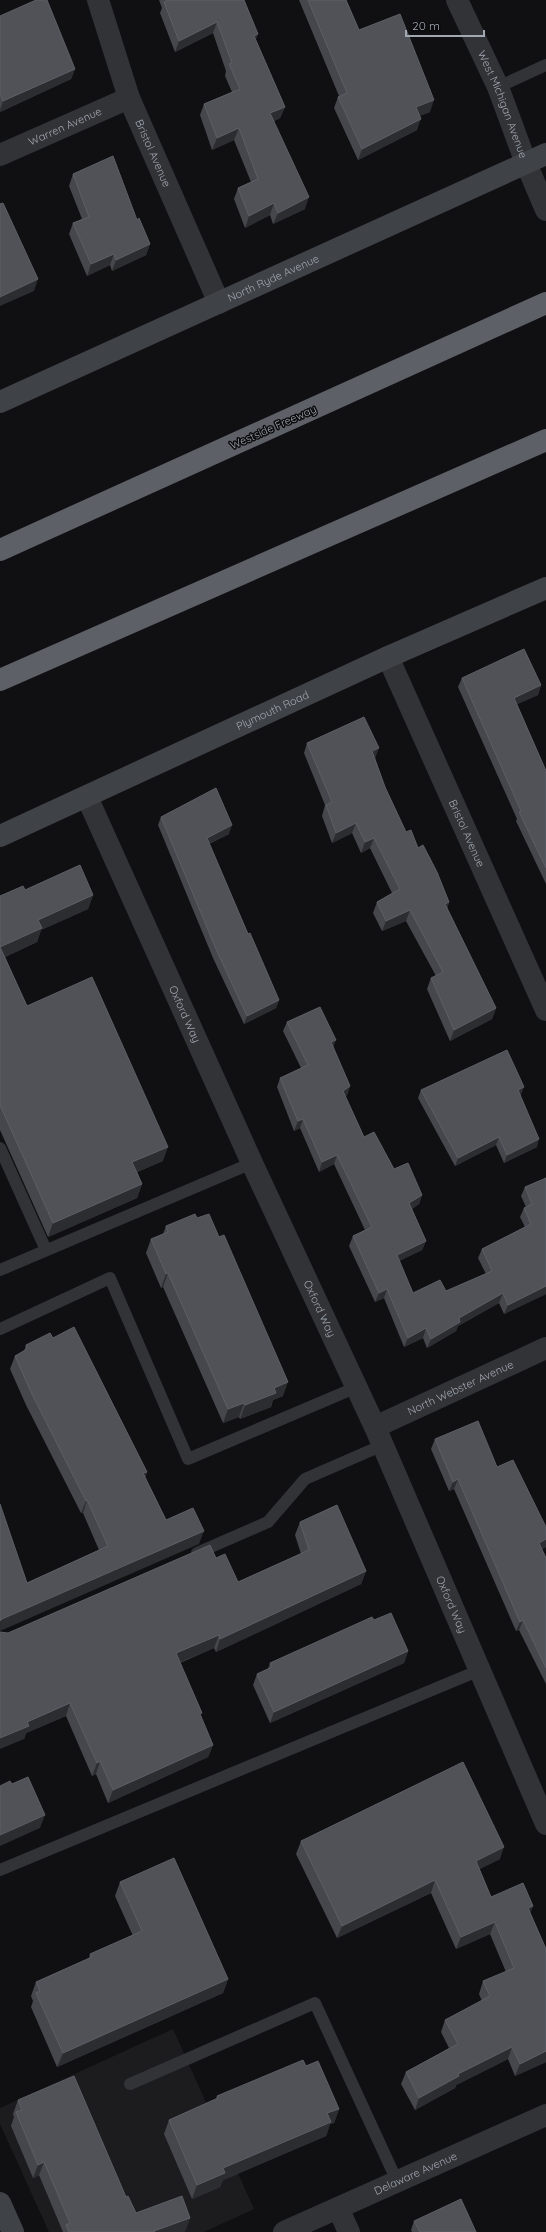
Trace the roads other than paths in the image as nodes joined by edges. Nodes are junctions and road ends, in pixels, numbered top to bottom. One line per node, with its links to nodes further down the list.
1 (98, 0): 5 (street, Bristol Avenue)
2 (457, 0): 4 (street, West Michigan Avenue)
3 (546, 65): 4 (lane)
4 (498, 87): 8 (street, West Michigan Avenue)
5 (129, 98): 7 (street, Warren Avenue); 10 (street, Bristol Avenue)
6 (546, 154): 8 (street, North Ryde Avenue)
7 (0, 155)
8 (526, 163): 9 (street, West Michigan Avenue); 10 (street, North Ryde Avenue)
9 (546, 210)
10 (219, 303): 12 (street, North Ryde Avenue)
11 (546, 303): 14 (highway, Westside Freeway)
12 (0, 402)
13 (546, 440): 17 (highway)
14 (0, 550)
15 (546, 588): 16 (street, Plymouth Road)
16 (388, 657): 18 (street, Plymouth Road); 20 (street, Bristol Avenue)
17 (0, 680)
18 (87, 797): 19 (street, Plymouth Road); 22 (street, Oxford Way)
19 (0, 836)
20 (546, 1010)
21 (0, 1148): 23 (lane)
22 (252, 1163): 23 (lane); 27 (street, Oxford Way)
23 (46, 1250): 24 (lane)
24 (0, 1270)
25 (0, 1330): 27 (lane)
26 (546, 1348): 28 (street, North Webster Avenue)
27 (357, 1387): 28 (street, Oxford Way)
28 (379, 1436): 29 (lane); 30 (street, Oxford Way)
29 (188, 1557)
30 (480, 1670): 31 (street, Oxford Way); 32 (lane)
31 (546, 1824)
32 (0, 1870)
33 (130, 2084): 35 (lane)
34 (546, 2115): 35 (street, Delaware Avenue)
35 (396, 2181): 37 (street, Delaware Avenue)
36 (0, 2203): 38 (street)
37 (338, 2208): 39 (street, Delaware Avenue); 40 (street)
38 (13, 2232)
39 (284, 2232)
40 (349, 2232)

